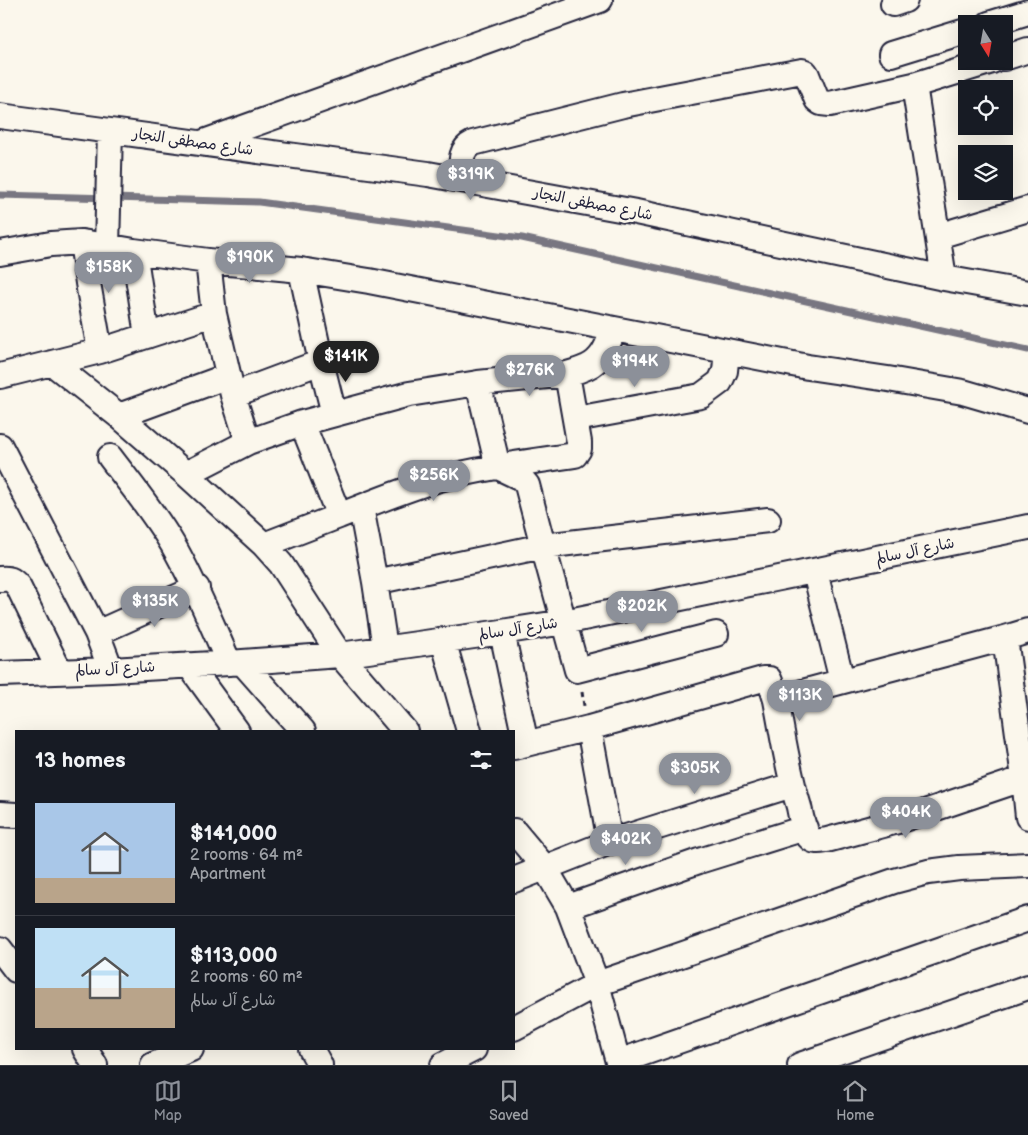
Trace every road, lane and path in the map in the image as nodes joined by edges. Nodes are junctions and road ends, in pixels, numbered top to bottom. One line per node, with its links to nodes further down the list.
1 (600, 0): 12 (street)
2 (1028, 12): 3 (street)
3 (1013, 17)
4 (958, 33): 6 (street)
5 (1028, 50): 7 (street)
6 (891, 54)
7 (1013, 55)
8 (963, 70): 9 (street)
9 (914, 85): 13 (street); 15 (street)
10 (0, 116): 11 (street, شارع مصطفى النجار)
11 (110, 131): 12 (street, شارع مصطفى النجار); 17 (street)
12 (200, 143): 13 (street, شارع مصطفى النجار)
13 (462, 180): 22 (street, شارع مصطفى النجار)
14 (1028, 209): 15 (street)
15 (938, 236): 22 (street)
16 (82, 242): 17 (street); 19 (street); 27 (street)
17 (107, 247): 18 (street)
18 (134, 251): 20 (street); 26 (street)
19 (0, 252)
20 (208, 261): 21 (street); 24 (street)
21 (301, 270): 25 (street); 29 (street)
22 (944, 278): 23 (street, شارع مصطفى النجار)
23 (1028, 293)
24 (214, 314): 26 (street); 34 (street)
25 (614, 329): 28 (street); 31 (street)
26 (147, 336): 27 (street)
27 (100, 351): 30 (street)
28 (727, 352): 35 (street); 38 (street)
29 (321, 362): 34 (street); 36 (street)
30 (52, 363): 32 (street); 37 (street)
31 (567, 374): 33 (street); 38 (street)
32 (0, 376)
33 (478, 383): 36 (street); 43 (street)
34 (230, 386): 37 (street); 40 (street)
35 (1028, 411)
36 (334, 414): 39 (street)
37 (119, 416): 44 (street)
38 (576, 418): 43 (street)
39 (302, 423): 40 (street); 45 (street)
40 (248, 442): 44 (street)
41 (0, 446): 57 (street)
42 (110, 457): 53 (street)
43 (498, 467): 45 (street); 49 (street)
44 (186, 474): 48 (street)
45 (350, 511): 48 (street); 52 (street)
46 (768, 520): 49 (street)
47 (1028, 528): 50 (street, شارع آل سالم)
48 (264, 545): 62 (street)
49 (543, 546): 52 (street); 54 (street)
50 (815, 572): 54 (street, شارع آل سالم); 69 (street)
51 (0, 579): 67 (street)
52 (375, 582): 61 (street)
53 (197, 588): 57 (street); 63 (street)
54 (564, 622): 56 (street, شارع آل سالم); 66 (street)
55 (1028, 631): 59 (street)
56 (502, 632): 60 (street, شارع آل سالم); 76 (street)
57 (96, 633): 65 (street)
58 (716, 634): 66 (street)
59 (1005, 638): 69 (street); 77 (street)
60 (443, 640): 61 (street, شارع آل سالم); 75 (street)
61 (385, 648): 62 (street, شارع آل سالم)
62 (340, 655): 63 (street, شارع آل سالم); 74 (street)
63 (235, 663): 64 (street, شارع آل سالم); 73 (street)
64 (189, 665): 65 (street, شارع آل سالم); 72 (street)
65 (111, 670): 67 (street, شارع آل سالم)
66 (577, 670): 71 (path)
67 (60, 672): 68 (street, شارع آل سالم)
68 (0, 674)
69 (842, 681): 70 (street)
70 (776, 700): 71 (street); 78 (street)
71 (589, 728): 76 (street); 84 (street)
72 (236, 730)
73 (302, 730)
74 (404, 730)
75 (469, 730)
76 (520, 746)
77 (1026, 778): 81 (street); 82 (street)
78 (792, 785): 82 (street); 84 (street)
79 (0, 814): 80 (street)
80 (15, 816)
81 (1028, 817)
82 (805, 828): 88 (street)
83 (515, 832): 86 (street)
84 (610, 842): 86 (street)
85 (1028, 865): 92 (street)
86 (545, 868): 87 (street); 88 (street)
87 (515, 880)
88 (568, 908): 92 (street)
89 (1028, 919): 99 (street)
90 (0, 949): 91 (street)
91 (15, 969)
92 (596, 984): 94 (street); 99 (street)
93 (1028, 988): 104 (street)
94 (515, 1027)
95 (86, 1050): 100 (street)
96 (189, 1050): 101 (street)
97 (312, 1050): 102 (street)
98 (472, 1050): 103 (street)
99 (616, 1064)
100 (95, 1065)
101 (153, 1065)
102 (320, 1065)
103 (443, 1065)
104 (800, 1065)

